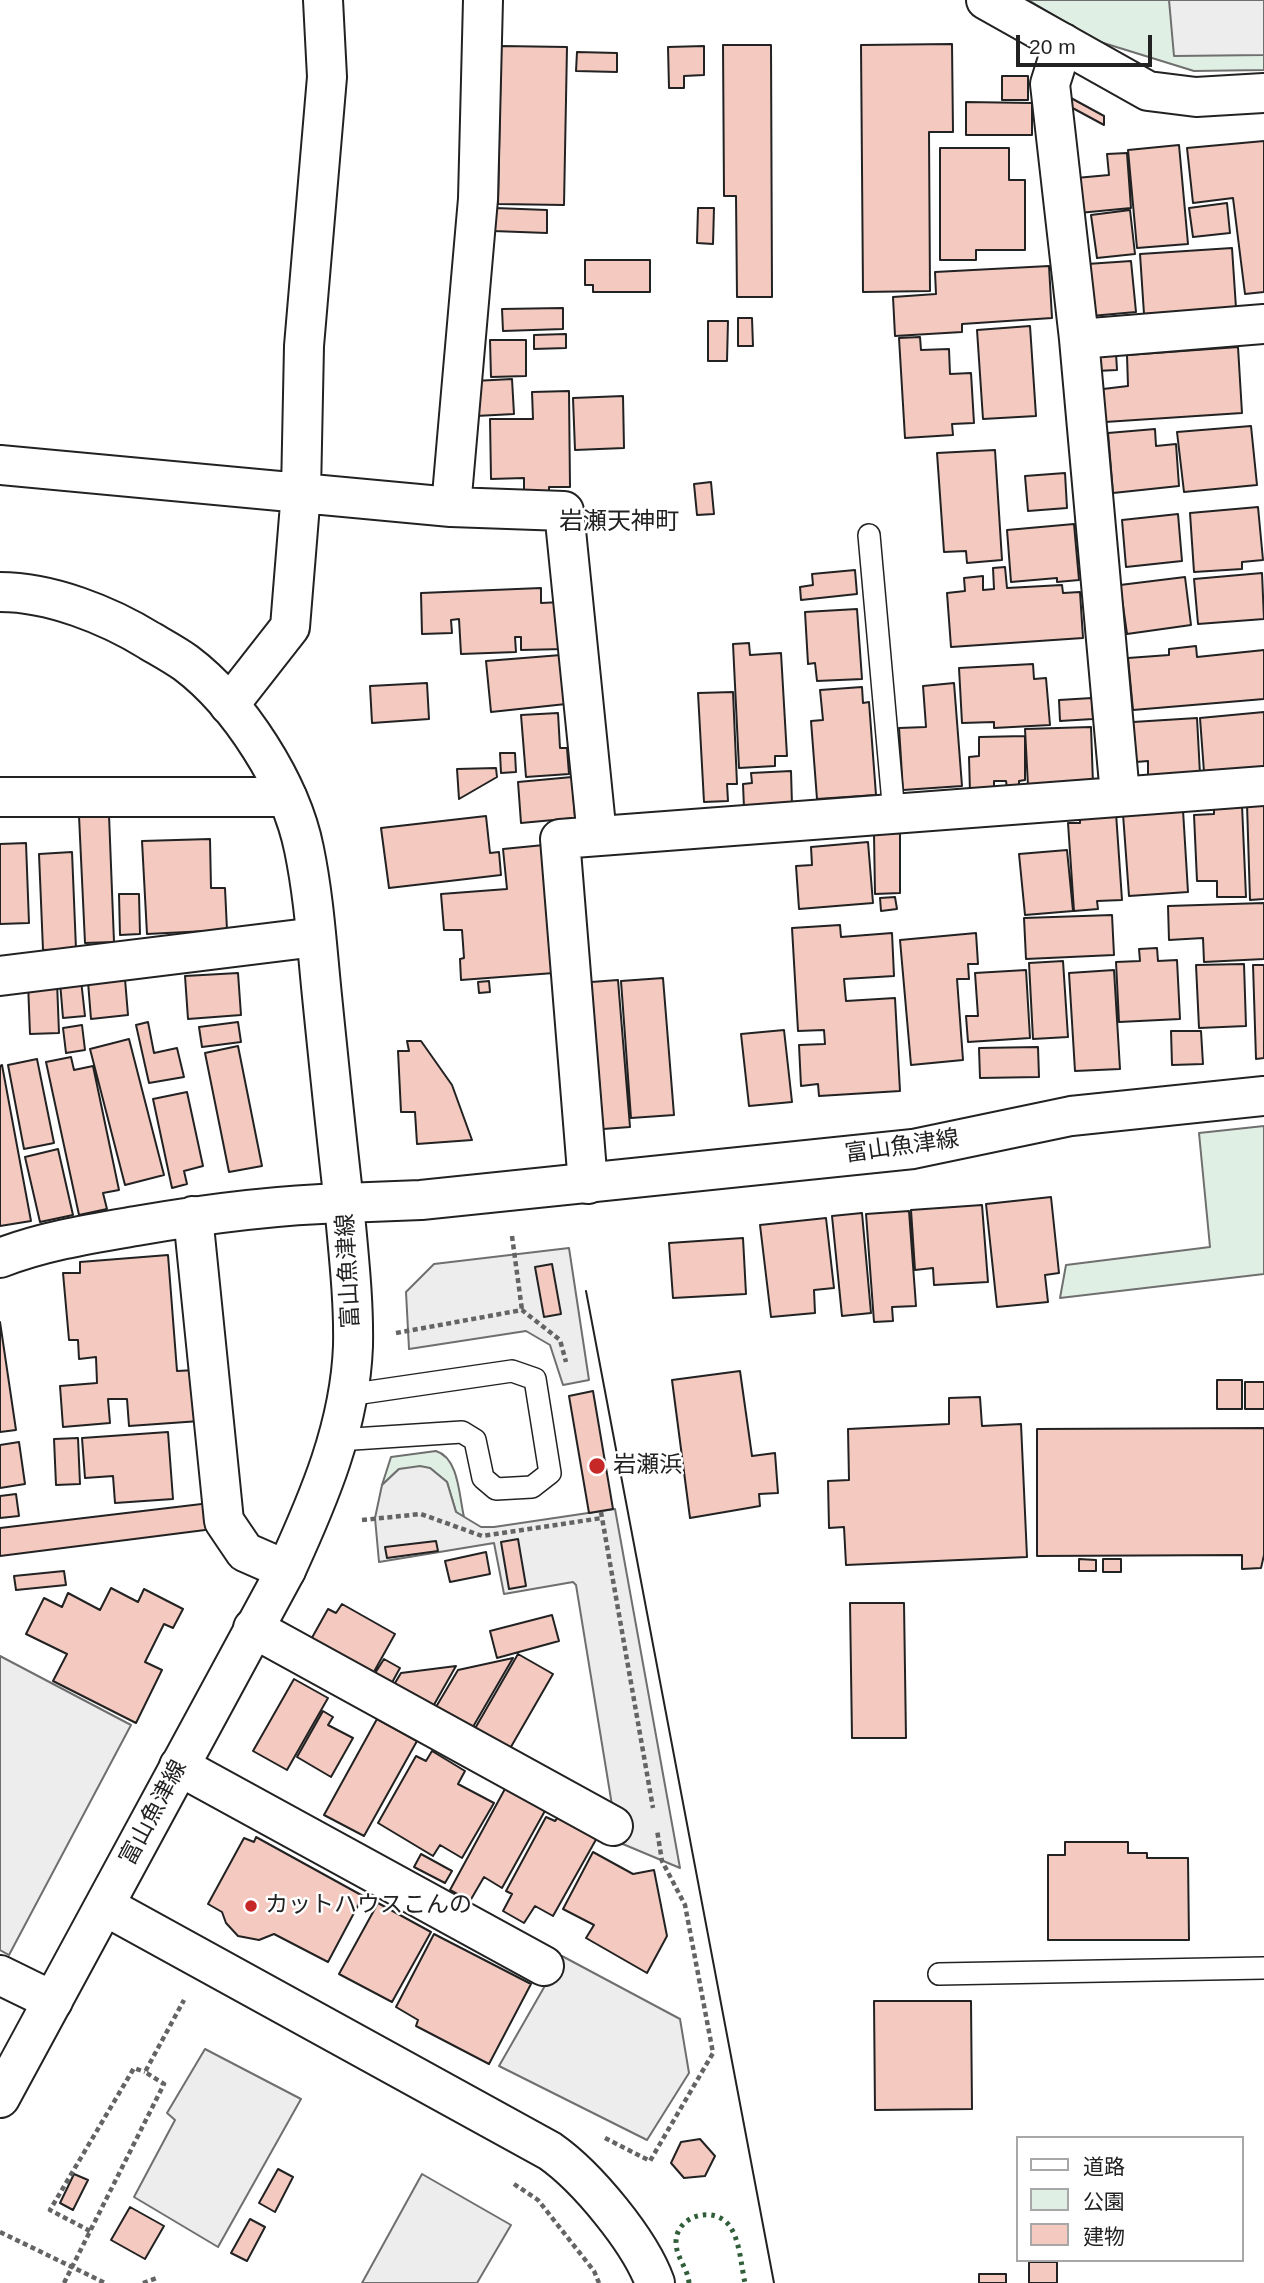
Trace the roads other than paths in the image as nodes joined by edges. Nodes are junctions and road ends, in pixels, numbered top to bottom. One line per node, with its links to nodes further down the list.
1 (323, 0): 9 (street)
2 (482, 0): 10 (street)
3 (986, 0): 4 (street)
4 (1063, 43): 5 (street); 7 (street)
5 (1264, 93)
6 (1264, 324): 7 (street)
7 (1079, 339): 15 (street)
8 (0, 465): 9 (street)
9 (301, 492): 10 (street); 13 (street)
10 (451, 507): 19 (street)
11 (869, 535): 18 (lane)
12 (0, 592): 13 (street)
13 (229, 705): 17 (street)
14 (1264, 786): 15 (street)
15 (1121, 795): 18 (street)
16 (0, 797): 17 (street)
17 (287, 797): 20 (street)
18 (894, 814): 19 (street)
19 (597, 835): 23 (street)
20 (316, 937): 21 (street); 24 (street)
21 (0, 976)
22 (1264, 1096): 23 (street, 富山魚津線)
23 (588, 1184): 24 (street, 富山魚津線)
24 (344, 1203): 25 (street); 27 (street, 富山魚津線)
25 (193, 1216): 26 (street); 29 (street)
26 (0, 1258)
27 (348, 1395): 28 (street, 富山魚津線); 28 (lane)
28 (338, 1440): 29 (street, 富山魚津線)
29 (286, 1570): 30 (street, 富山魚津線)
30 (253, 1628): 31 (street, 富山魚津線); 32 (street)
31 (179, 1766): 33 (street, 富山魚津線); 34 (street)
32 (614, 1826)
33 (105, 1906): 38 (street, 富山魚津線); 40 (street)
34 (544, 1966)
35 (1264, 1968): 36 (lane)
36 (939, 1974)
37 (0, 1975): 38 (street)
38 (52, 2001): 39 (street, 富山魚津線)
39 (0, 2098)
40 (655, 2283)

